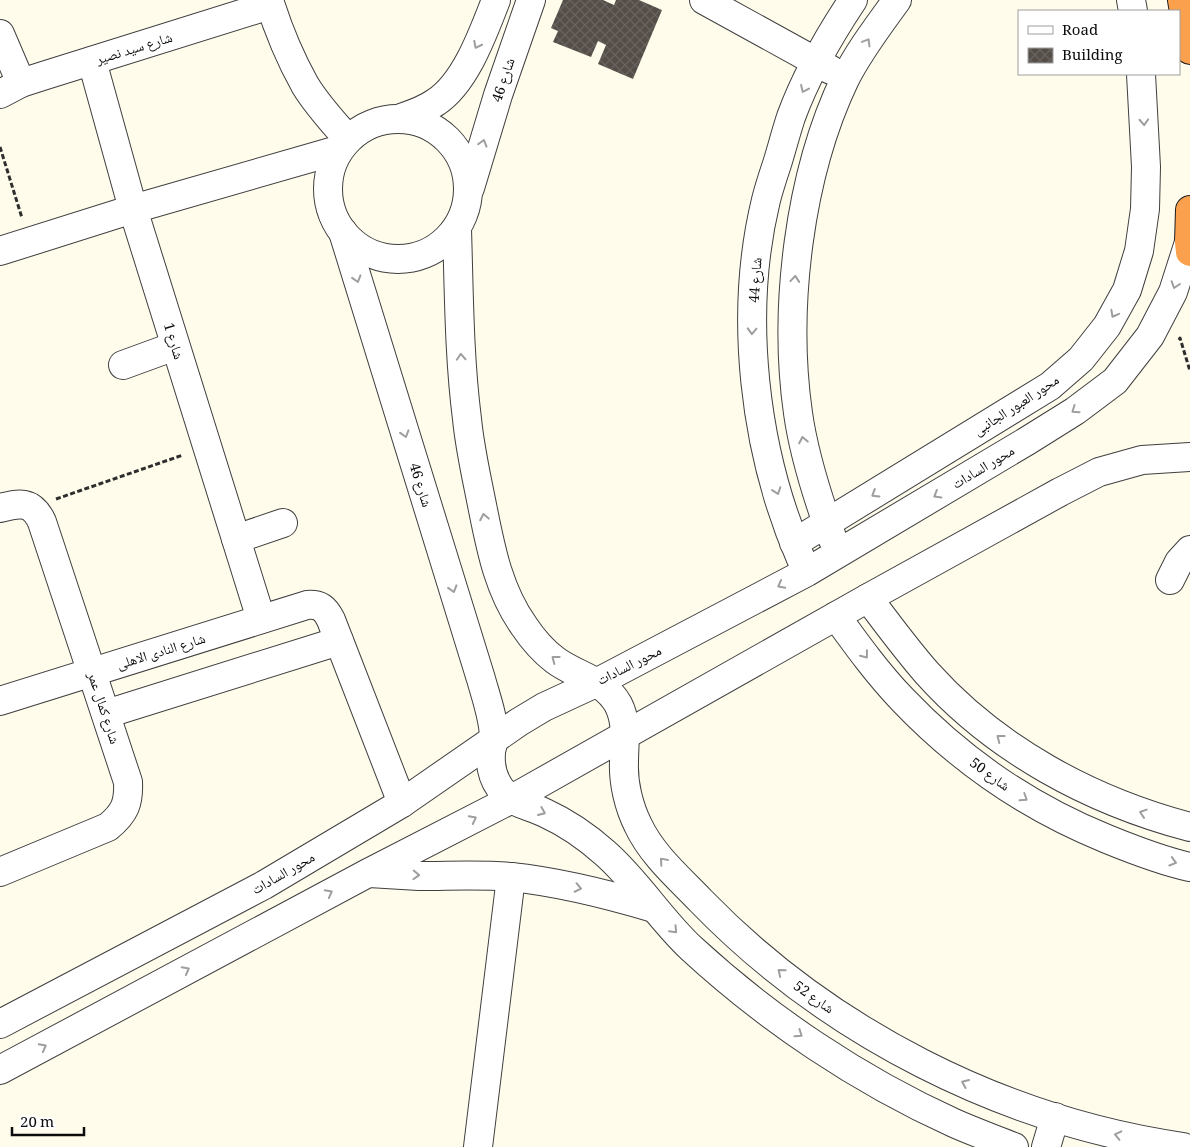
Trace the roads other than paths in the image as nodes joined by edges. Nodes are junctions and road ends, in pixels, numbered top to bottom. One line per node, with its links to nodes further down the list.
1 (496, 0): 15 (street, one-way to 15)
2 (531, 0): 17 (street, شارع 46, one-way to 2)
3 (704, 0): 11 (street)
4 (853, 0): 11 (street, شارع 44)
5 (897, 0): 13 (street, one-way to 5)
6 (1182, 0): 9 (highway)
7 (269, 2): 10 (street, شارع سيد نصير); 16 (street)
8 (0, 34): 14 (street)
9 (1190, 50)
10 (92, 61): 14 (street, شارع سيد نصير); 18 (street, شارع 1)
11 (816, 62): 13 (street); 31 (street, شارع 44, one-way to 31)
12 (1141, 75): 29 (street, محور العبور الجانبى, one-way to 29)
13 (846, 78): 29 (street, one-way to 13)
14 (10, 89)
15 (401, 118): 16 (street); 17 (street)
16 (343, 144): 18 (street); 21 (street)
17 (470, 190): 20 (street)
18 (133, 209): 23 (street); 24 (street, شارع 1)
19 (1190, 210): 22 (highway)
20 (457, 229): 21 (street); 41 (street, one-way to 20)
21 (343, 232): 45 (street, شارع 46, one-way to 45)
22 (1190, 244): 33 (street, محور السادات, one-way to 33)
23 (0, 251)
24 (175, 346): 25 (street); 30 (street, شارع 1)
25 (123, 365)
26 (1190, 457): 36 (street)
27 (0, 508): 40 (street, شارع كمال عمر)
28 (283, 523): 30 (street)
29 (827, 524): 31 (street, محور العبور الجانبى); 33 (street)
30 (236, 539): 38 (street, شارع 1)
31 (794, 543): 34 (street, شارع 44)
32 (1190, 550): 35 (street)
33 (838, 553): 34 (street, محور السادات)
34 (807, 572): 41 (street, محور السادات, one-way to 41)
35 (1170, 580)
36 (868, 598): 37 (street); 48 (street, one-way to 36)
37 (836, 616): 44 (street); 49 (street, شارع 50, one-way to 49)
38 (261, 620): 39 (street, شارع النادى الاهلى); 40 (street, شارع النادى الاهلى)
39 (339, 641): 43 (street); 47 (street)
40 (92, 672): 42 (street, شارع النادى الاهلى); 43 (street, شارع كمال عمر)
41 (598, 682): 44 (street, شارع 52); 45 (street, محور السادات)
42 (0, 701)
43 (106, 714): 50 (street, شارع كمال عمر)
44 (626, 734): 46 (street); 56 (street, شارع 52, one-way to 44)
45 (494, 738): 46 (street); 47 (street, محور السادات)
46 (510, 800): 51 (street, one-way to 46); 53 (street, one-way to 53)
47 (402, 803): 54 (street, محور السادات)
48 (1190, 827)
49 (1190, 867)
50 (0, 872)
51 (368, 873): 52 (street, one-way to 52); 55 (street, one-way to 51)
52 (511, 877): 53 (street, one-way to 53); 58 (street)
53 (654, 908): 59 (street, one-way to 59)
54 (0, 1024)
55 (0, 1070)
56 (1055, 1117): 57 (street, شارع 52); 60 (street)
57 (1086, 1137): 61 (street, شارع 52, one-way to 57)
58 (478, 1147)
59 (1014, 1147)
60 (1046, 1147)
61 (1183, 1147)

